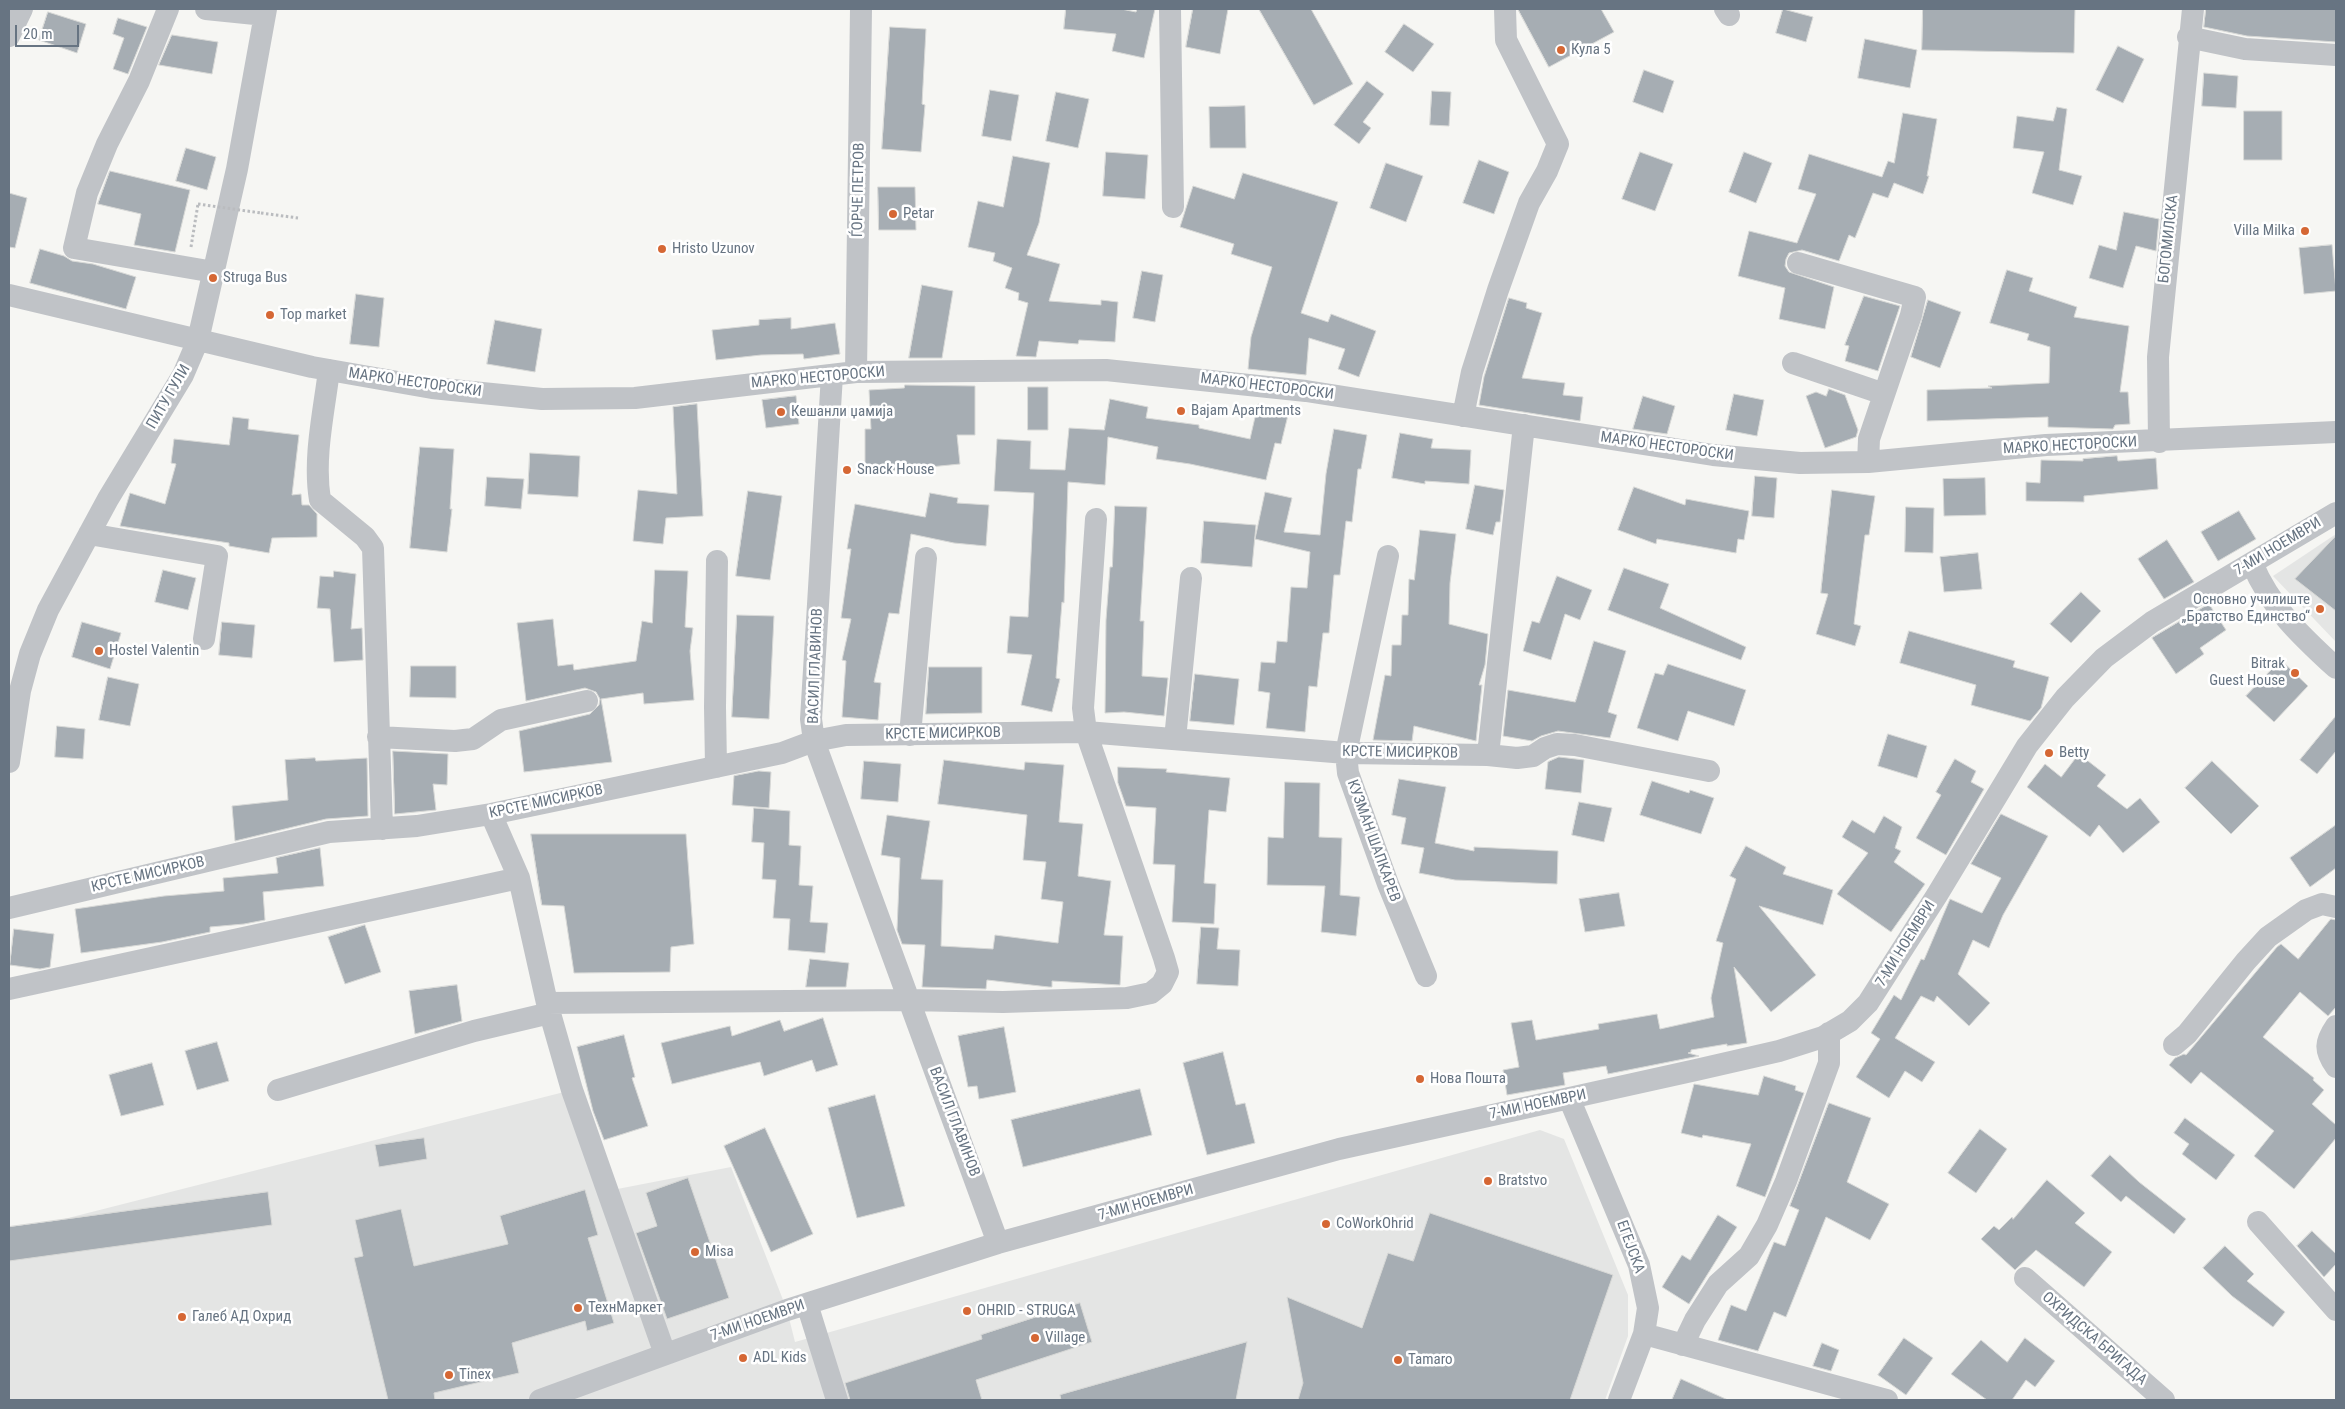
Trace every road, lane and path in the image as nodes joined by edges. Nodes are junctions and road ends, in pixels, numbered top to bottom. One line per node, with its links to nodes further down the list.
1 (22, 9): 9 (street)
2 (168, 9): 16 (street)
3 (206, 9): 8 (street)
4 (861, 9): 21 (street, ЃОРЧЕ ПЕТРОВ)
5 (1170, 9): 12 (street)
6 (1505, 9): 24 (street)
7 (2193, 9): 10 (street, БОГОМИЛСКА)
8 (265, 12): 16 (street, ПИТУ ГУЛИ)
9 (9, 36)
10 (2188, 37): 11 (street); 27 (street, БОГОМИЛСКА)
11 (2336, 55)
12 (1173, 207)
13 (298, 218): 14 (path, bridge)
14 (193, 234)
15 (1798, 263): 23 (street)
16 (214, 272): 18 (street, ПИТУ ГУЛИ)
17 (9, 295): 18 (street, МАРКО НЕСТОРОСКИ)
18 (198, 340): 20 (street, МАРКО НЕСТОРОСКИ); 31 (street, ПИТУ ГУЛИ)
19 (1793, 363): 23 (street)
20 (329, 370): 22 (street, МАРКО НЕСТОРОСКИ); 42 (street)
21 (856, 372): 22 (street, МАРКО НЕСТОРОСКИ); 24 (street, МАРКО НЕСТОРОСКИ)
22 (832, 375): 44 (street, ВАСИЛ ГЛАВИНОВ)
23 (1884, 394): 28 (street)
24 (1463, 416): 25 (street, МАРКО НЕСТОРОСКИ)
25 (1524, 426): 28 (street, МАРКО НЕСТОРОСКИ); 46 (street)
26 (2336, 432): 27 (street, МАРКО НЕСТОРОСКИ)
27 (2159, 442): 28 (street, МАРКО НЕСТОРОСКИ)
28 (1868, 462)
29 (2336, 513): 35 (street, 7-МИ НОЕМВРИ)
30 (1096, 519): 40 (street)
31 (89, 534): 37 (street); 47 (street, ПИТУ ГУЛИ)
32 (1388, 556): 45 (street, КУЗМАН ШАПКАРЕВ)
33 (926, 558): 41 (street)
34 (717, 561): 48 (street)
35 (2252, 563): 38 (street); 60 (street, 7-МИ НОЕМВРИ)
36 (1191, 578): 43 (street)
37 (204, 639)
38 (2336, 668)
39 (587, 701): 42 (street)
40 (1086, 732): 41 (street, КРСТЕ МИСИРКОВ); 43 (street, КРСТЕ МИСИРКОВ); 57 (street)
41 (910, 734): 44 (street, КРСТЕ МИСИРКОВ)
42 (378, 738): 51 (street)
43 (1175, 739): 45 (street, КРСТЕ МИСИРКОВ)
44 (814, 741): 48 (street, КРСТЕ МИСИРКОВ); 57 (street, ВАСИЛ ГЛАВИНОВ)
45 (1346, 753): 46 (street, КРСТЕ МИСИРКОВ); 55 (street, КУЗМАН ШАПКАРЕВ)
46 (1488, 755): 49 (street, КРСТЕ МИСИРКОВ)
47 (9, 762)
48 (716, 767): 50 (street, КРСТЕ МИСИРКОВ)
49 (1709, 771)
50 (491, 814): 51 (street, КРСТЕ МИСИРКОВ); 52 (street)
51 (382, 829): 54 (street, КРСТЕ МИСИРКОВ)
52 (519, 878): 56 (street); 58 (street)
53 (2336, 907): 61 (street)
54 (9, 908)
55 (1426, 976)
56 (9, 989)
57 (908, 1000): 58 (street); 66 (street, ВАСИЛ ГЛАВИНОВ)
58 (549, 1008): 63 (street); 72 (street)
59 (2336, 1026): 62 (street)
60 (1829, 1033): 64 (street, 7-МИ НОЕМВРИ); 71 (street)
61 (2174, 1046)
62 (2336, 1067)
63 (278, 1090)
64 (1569, 1098): 66 (street, 7-МИ НОЕМВРИ); 70 (street, ЕГЕЈСКА)
65 (2258, 1222): 69 (street)
66 (998, 1243): 68 (street, 7-МИ НОЕМВРИ)
67 (2025, 1278): 77 (street, ОХРИДСКА БРИГАДА)
68 (807, 1304): 72 (street, 7-МИ НОЕМВРИ); 74 (street)
69 (2336, 1310)
70 (1644, 1334): 71 (street); 75 (street, ЕГЕЈСКА)
71 (1683, 1345): 76 (street)
72 (665, 1354): 73 (street, 7-МИ НОЕМВРИ)
73 (540, 1400)
74 (837, 1400)
75 (1619, 1400)
76 (1887, 1400)
77 (2164, 1400)

